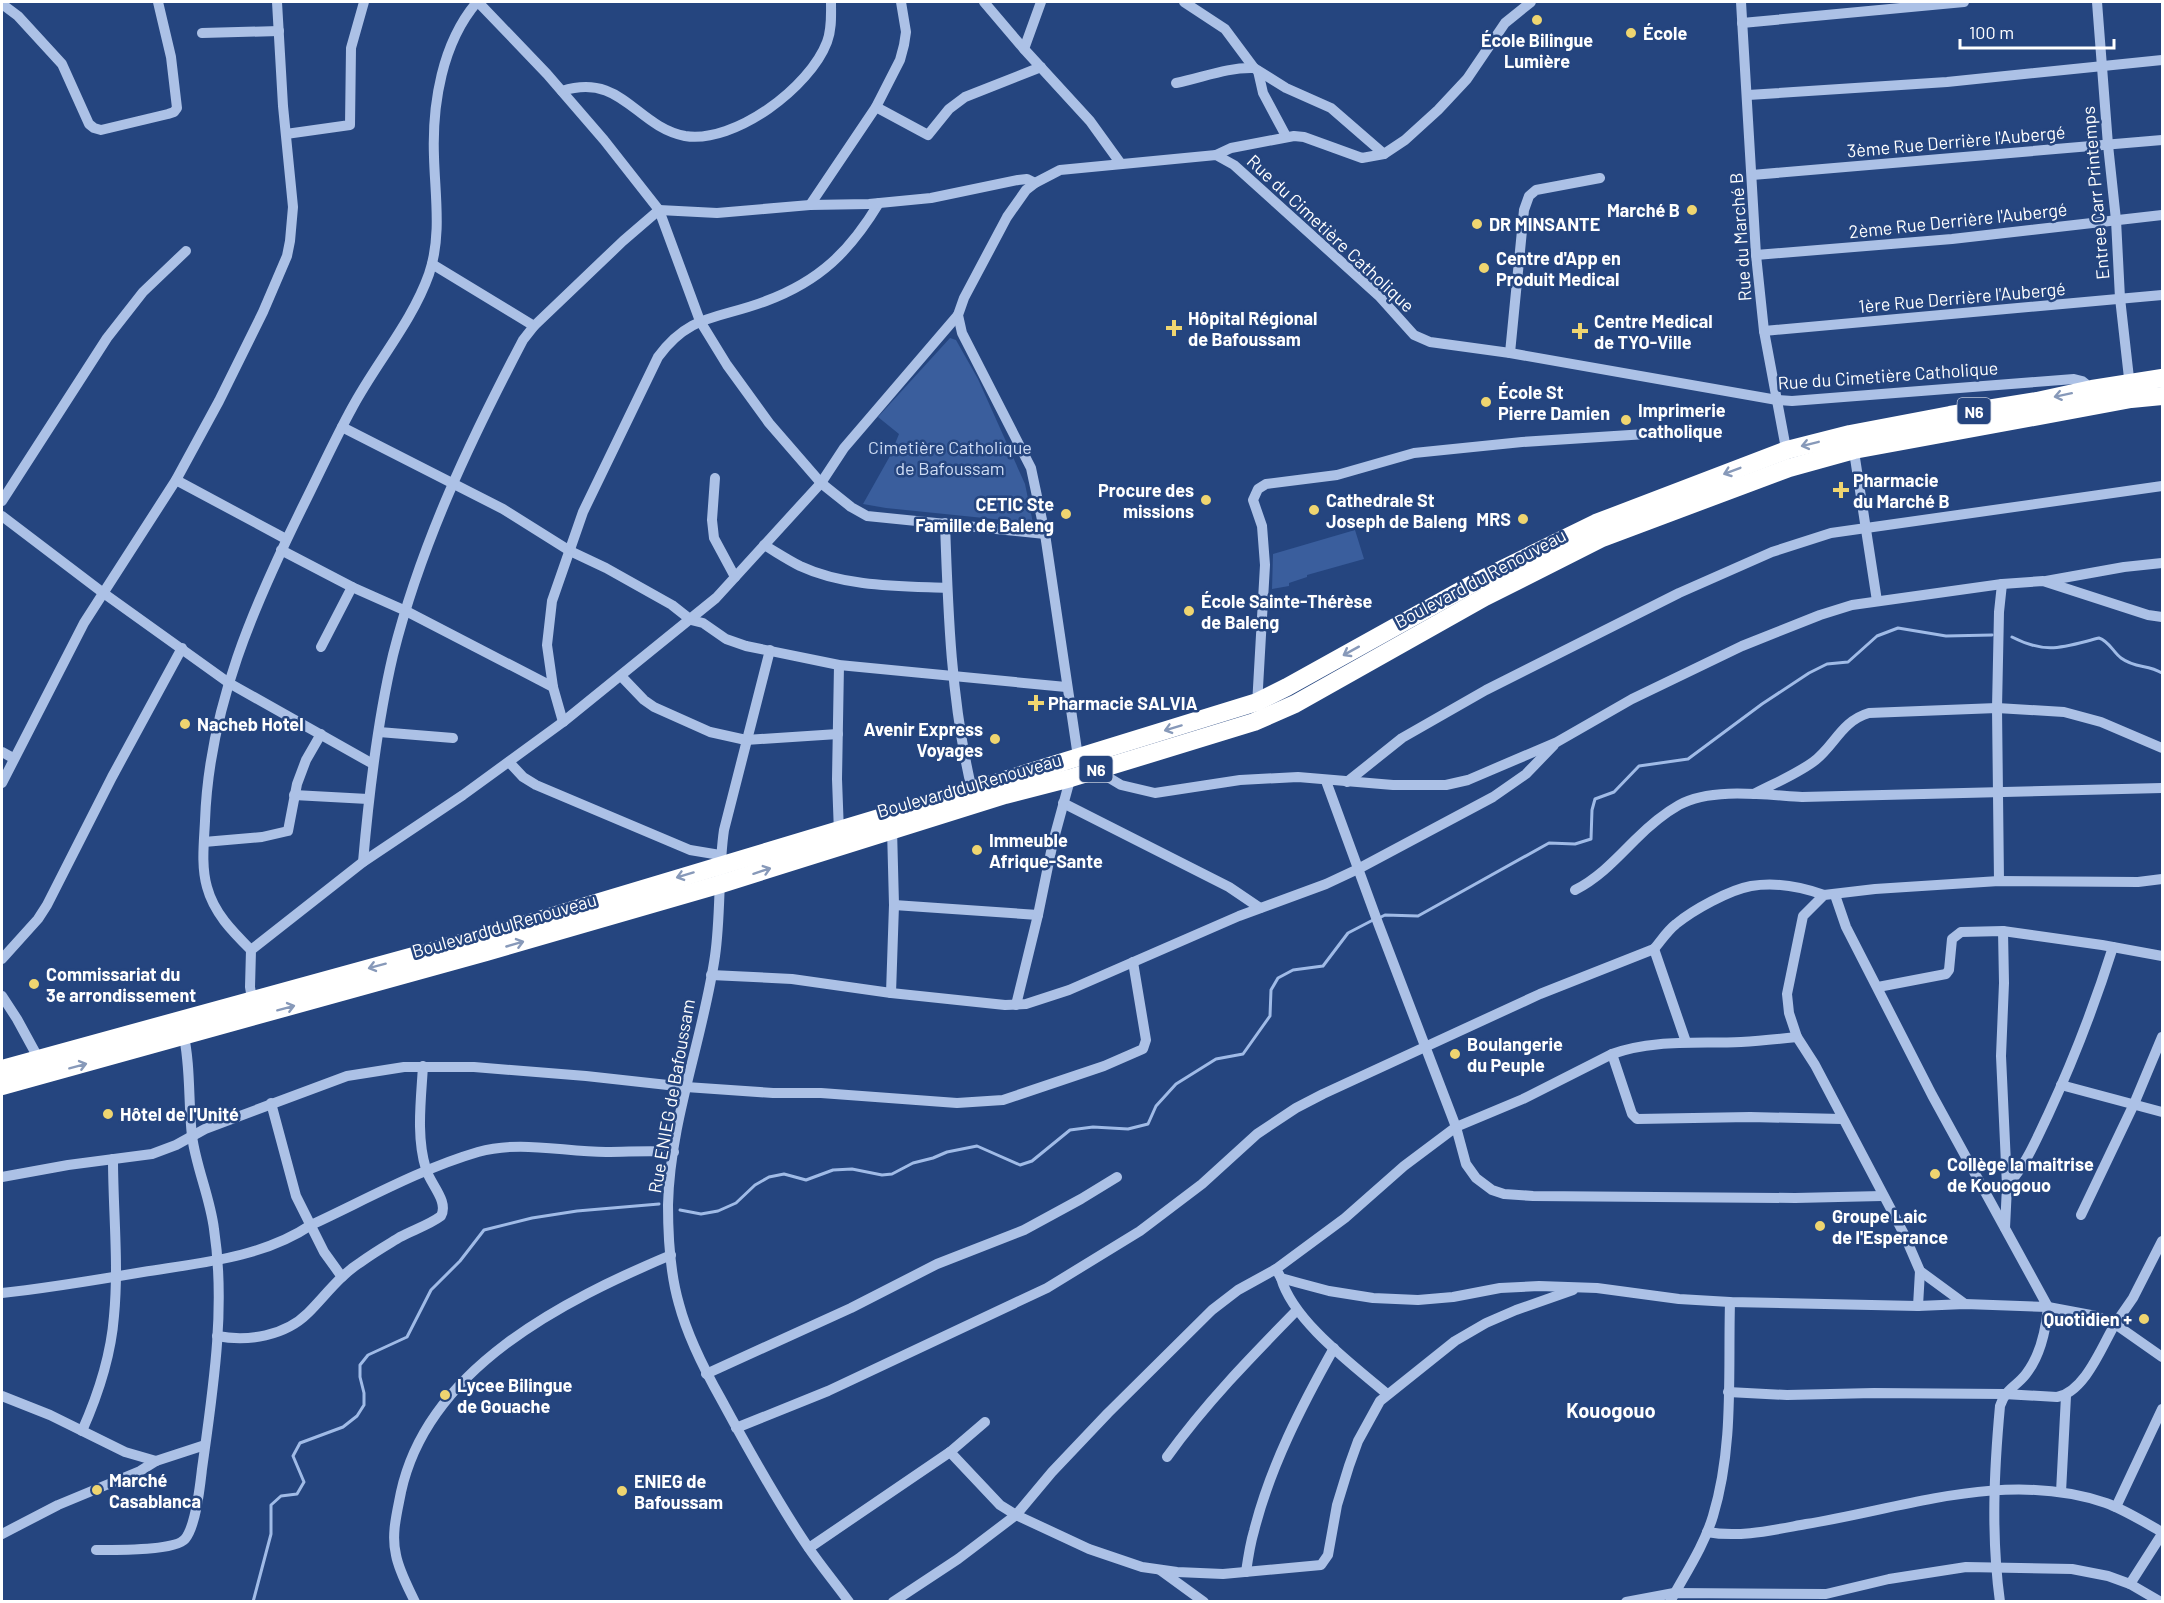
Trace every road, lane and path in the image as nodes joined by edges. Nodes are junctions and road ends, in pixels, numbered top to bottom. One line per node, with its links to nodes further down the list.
1 (158, 2): 14 (street)
2 (277, 2): 16 (street)
3 (364, 2): 27 (street)
4 (478, 2): 24 (street); 44 (street)
5 (831, 2): 24 (street)
6 (901, 2): 26 (street)
7 (984, 2): 18 (street)
8 (1041, 2): 18 (street)
9 (1184, 2): 22 (street)
10 (1531, 2): 31 (street)
11 (1741, 2): 15 (street, Rue du Marché B)
12 (1964, 2): 15 (street)
13 (2097, 2): 20 (street, Entree Carr Printemps)
14 (2, 4)
15 (1742, 23): 25 (street, Rue du Marché B)
16 (279, 31): 17 (street); 27 (street)
17 (202, 33)
18 (1024, 49): 21 (street)
19 (2163, 60): 20 (street)
20 (2102, 66): 25 (street); 30 (street, Entree Carr Printemps)
21 (1041, 67): 26 (street); 33 (street)
22 (1256, 69): 23 (street); 28 (street); 31 (street)
23 (1176, 82)
24 (562, 91): 39 (street)
25 (1748, 95): 34 (street, Rue du Marché B)
26 (876, 107): 38 (street)
27 (286, 134): 62 (street)
28 (1286, 136): 31 (street); 32 (street)
29 (2163, 140): 30 (street, 3ème Rue Derrière l'Aubergé)
30 (2108, 145): 34 (street, 3ème Rue Derrière l'Aubergé); 41 (street, Entree Carr Printemps)
31 (1384, 154)
32 (1216, 155): 33 (street); 51 (street, Rue du Cimetière Catholique)
33 (1121, 164): 36 (street)
34 (1752, 175): 43 (street, Rue du Marché B)
35 (1600, 178): 51 (street)
36 (1035, 183): 37 (street); 47 (street)
37 (879, 203): 38 (street); 48 (street)
38 (810, 205): 39 (street)
39 (659, 210): 48 (street); 49 (street)
40 (2163, 215): 41 (street, 2ème Rue Derrière l'Aubergé)
41 (2116, 220): 43 (street, 2ème Rue Derrière l'Aubergé); 46 (street, Entree Carr Printemps)
42 (186, 251): 66 (street)
43 (1756, 255): 50 (street, Rue du Marché B)
44 (432, 264): 49 (street); 57 (street)
45 (2163, 295): 46 (street, 1ère Rue Derrière l'Aubergé)
46 (2120, 298): 50 (street, 1ère Rue Derrière l'Aubergé); 54 (street, Entree Carr Printemps)
47 (958, 315): 64 (street); 70 (street)
48 (700, 321): 64 (street); 73 (street)
49 (534, 326): 63 (street)
50 (1764, 331): 56 (street, Rue du Marché B)
51 (1510, 353): 56 (street, Rue du Cimetière Catholique)
52 (2163, 378): 54 (highway, N6)
53 (2092, 389): 54 (highway, N6); 56 (street, Rue du Cimetière Catholique); 59 (highway, N6, one-way to 59)
54 (2130, 391): 55 (highway, N6); 59 (highway, N6)
55 (2163, 396)
56 (1777, 400): 60 (street, Rue du Marché B)
57 (342, 427): 63 (street); 71 (street)
58 (1677, 432): 95 (street)
59 (1852, 442): 60 (highway, N6); 69 (street)
60 (1788, 459): 95 (highway, Boulevard du Renouveau / N6)
61 (715, 478): 75 (street)
62 (176, 480): 71 (street); 80 (street)
63 (453, 483): 73 (street); 82 (street)
64 (821, 483): 68 (street); 72 (street)
65 (2163, 486): 69 (street)
66 (2, 501)
67 (2, 516): 80 (street)
68 (945, 523): 70 (street); 79 (street)
69 (1866, 529): 81 (street); 111 (street)
70 (1045, 534): 93 (street)
71 (284, 545): 78 (street); 91 (street)
72 (764, 545): 75 (street); 79 (street)
73 (570, 551): 84 (street); 92 (street)
74 (2163, 563): 76 (street)
75 (735, 577): 84 (street)
76 (2043, 581): 77 (street); 83 (street)
77 (2002, 584): 81 (street); 94 (street)
78 (352, 587): 82 (street); 85 (street)
79 (948, 588): 89 (street)
80 (102, 592): 86 (street); 105 (street)
81 (1877, 601): 102 (street)
82 (406, 611): 92 (street); 97 (street)
83 (2163, 617)
84 (691, 620): 87 (street); 90 (street)
85 (321, 647)
86 (182, 648): 91 (street); 138 (street)
87 (770, 650): 88 (street); 101 (street, Rue ENIEG de Bafoussam)
88 (839, 665): 89 (street); 99 (street)
89 (953, 675): 93 (street); 114 (street)
90 (621, 676): 96 (street); 101 (street)
91 (229, 683): 98 (street); 122 (street)
92 (553, 687): 96 (street)
93 (1066, 687): 106 (street)
94 (1997, 708): 103 (street); 115 (street); 116 (street)
95 (1258, 711): 106 (highway, Boulevard du Renouveau / N6)
96 (563, 722): 107 (street)
97 (379, 732): 100 (street); 108 (street)
98 (321, 734): 108 (street); 117 (street)
99 (838, 734): 101 (street); 121 (street)
100 (453, 738)
101 (746, 740): 124 (street, Rue ENIEG de Bafoussam)
102 (1557, 742): 111 (street); 125 (street)
103 (2163, 748)
104 (2, 752): 105 (street)
105 (13, 758): 112 (street)
106 (1091, 759): 109 (highway, Boulevard du Renouveau / N6); 110 (street); 114 (highway, Boulevard du Renouveau / N6)
107 (509, 762): 123 (street); 124 (street)
108 (373, 765): 118 (street)
109 (1071, 778): 119 (street); 120 (highway, Boulevard du Renouveau / N6)
110 (1326, 781): 111 (street); 125 (street)
111 (1347, 782)
112 (2, 783)
113 (2163, 788): 115 (street)
114 (972, 790): 121 (highway, Boulevard du Renouveau / N6)
115 (1998, 791): 116 (street); 127 (street)
116 (1753, 794): 128 (street)
117 (294, 795): 118 (street); 122 (street)
118 (368, 799): 123 (street)
119 (1063, 803): 131 (street); 132 (street)
120 (892, 829): 121 (highway, Boulevard du Renouveau / N6); 130 (street)
121 (840, 837): 124 (highway, Boulevard du Renouveau / N6)
122 (204, 842): 136 (street)
123 (363, 862): 136 (street)
124 (720, 869): 140 (street, Rue ENIEG de Bafoussam); 145 (highway, Boulevard du Renouveau / N6)
125 (1358, 869): 131 (street); 150 (street)
126 (2163, 879): 127 (street)
127 (1999, 881): 129 (street)
128 (1575, 890)
129 (1830, 895): 135 (street); 141 (street); 147 (street)
130 (894, 905): 132 (street); 142 (street)
131 (1260, 908): 139 (street)
132 (1038, 915): 144 (street)
133 (2003, 931): 134 (street); 141 (street); 169 (street)
134 (2113, 947): 137 (street); 155 (street)
135 (1654, 949): 149 (street); 150 (street)
136 (251, 950): 145 (street)
137 (2163, 956)
138 (2, 959)
139 (1133, 962): 144 (street); 157 (street)
140 (711, 975): 142 (street); 157 (street, Rue ENIEG de Bafoussam)
141 (1878, 987): 173 (street)
142 (891, 993): 144 (street)
143 (2, 996): 153 (street)
144 (1016, 1005)
145 (254, 1008): 146 (highway, Boulevard du Renouveau / N6)
146 (183, 1028): 153 (highway, Boulevard du Renouveau / N6); 163 (street)
147 (1797, 1037): 149 (street); 161 (street)
148 (2163, 1037): 159 (street)
149 (1686, 1042): 151 (street)
150 (1424, 1046): 162 (street); 200 (street)
151 (1612, 1054): 161 (street); 162 (street)
152 (423, 1066): 157 (street); 158 (street); 166 (street)
153 (43, 1067): 154 (highway, Boulevard du Renouveau / N6); 156 (highway, Boulevard du Renouveau / N6)
154 (2, 1069)
155 (2061, 1085): 159 (street); 169 (street)
156 (2, 1086)
157 (686, 1088): 164 (street, Rue ENIEG de Bafoussam)
158 (271, 1103): 163 (street); 172 (street)
159 (2134, 1104): 160 (street); 171 (street)
160 (2163, 1112)
161 (1842, 1119): 170 (street)
162 (1456, 1127): 170 (street); 178 (street)
163 (192, 1137): 165 (street); 176 (street)
164 (674, 1152): 166 (street); 175 (street, Rue ENIEG de Bafoussam)
165 (113, 1159): 167 (street); 180 (street)
166 (426, 1171): 172 (street); 179 (street)
167 (2, 1177)
168 (1117, 1177): 192 (street)
169 (2007, 1186): 173 (street)
170 (1882, 1196): 177 (street)
171 (2081, 1215)
172 (311, 1225): 176 (street); 179 (street)
173 (2005, 1228): 186 (street)
174 (2162, 1243): 188 (street)
175 (671, 1255): 192 (street, Rue ENIEG de Bafoussam); 222 (street)
176 (218, 1259): 180 (street); 189 (street)
177 (1920, 1271): 184 (street); 185 (street)
178 (1279, 1274): 181 (street); 187 (street); 211 (street)
179 (342, 1277): 189 (street)
180 (115, 1278): 182 (street); 202 (street)
181 (1580, 1288): 183 (street); 194 (street)
182 (2, 1293)
183 (1730, 1302): 185 (street); 193 (street)
184 (1965, 1304): 185 (street); 186 (street)
185 (1918, 1306)
186 (2048, 1307): 188 (street); 195 (street)
187 (1298, 1310): 190 (street); 206 (street)
188 (2115, 1324): 191 (street); 197 (street)
189 (217, 1336): 204 (street)
190 (1334, 1348): 194 (street); 219 (street)
191 (2163, 1357)
192 (706, 1374): 200 (street, Rue ENIEG de Bafoussam)
193 (1728, 1392): 195 (street); 212 (street)
194 (1387, 1394): 219 (street)
195 (2004, 1394): 197 (street); 208 (street)
196 (2, 1396): 202 (street)
197 (2066, 1396): 209 (street)
198 (2163, 1409): 201 (street)
199 (985, 1422): 205 (street)
200 (736, 1428): 215 (street, Rue ENIEG de Bafoussam)
201 (2152, 1429): 203 (street); 210 (street)
202 (82, 1431): 207 (street)
203 (2163, 1435)
204 (205, 1446): 207 (street); 216 (street)
205 (950, 1452): 211 (street); 215 (street)
206 (1167, 1457)
207 (156, 1461): 214 (street)
208 (1994, 1490): 209 (street); 212 (street); 217 (street)
209 (2061, 1492): 210 (street)
210 (2116, 1507): 213 (street)
211 (1016, 1515): 218 (street); 224 (street)
212 (1707, 1532): 221 (street)
213 (2163, 1533): 220 (street)
214 (2, 1534)
215 (809, 1548): 223 (street, Rue ENIEG de Bafoussam)
216 (96, 1550)
217 (1995, 1568): 220 (street); 221 (street); 227 (street)
218 (1159, 1569): 219 (street); 225 (street)
219 (1246, 1572)
220 (2130, 1584): 228 (street)
221 (1672, 1597): 226 (street)
222 (415, 1602)
223 (849, 1602)
224 (893, 1602)
225 (1204, 1602)
226 (1626, 1602)
227 (2000, 1602)
228 (2161, 1602)

